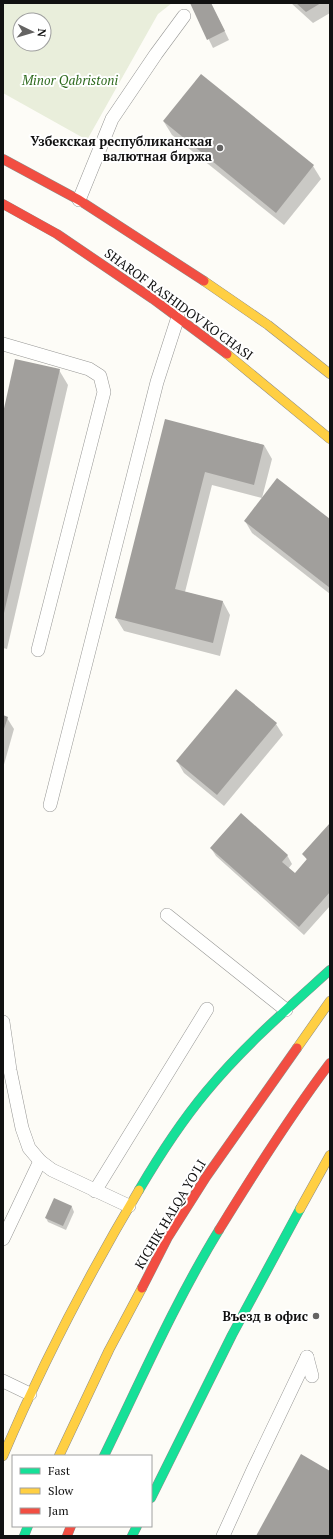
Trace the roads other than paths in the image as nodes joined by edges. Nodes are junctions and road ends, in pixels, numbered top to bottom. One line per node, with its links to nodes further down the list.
1 (184, 16): 3 (lane)
2 (3, 159): 3 (main road)
3 (79, 200): 7 (main road)
4 (3, 204): 5 (main road, SHAROF RASHIDOV KO'CHASI)
5 (178, 317): 8 (main road, SHAROF RASHIDOV KO'CHASI); 10 (lane)
6 (3, 344): 9 (lane)
7 (330, 374)
8 (330, 439)
9 (38, 650)
10 (50, 805)
11 (167, 915): 15 (lane)
12 (330, 970): 15 (main road)
13 (330, 1002): 26 (main road, KICHIK HALQA YO'LI)
14 (207, 1009): 20 (lane)
15 (286, 1010): 21 (main road)
16 (3, 1022): 19 (lane)
17 (330, 1063): 27 (main road)
18 (330, 1156): 29 (main road)
19 (40, 1161): 20 (lane); 22 (lane)
20 (95, 1191): 21 (lane)
21 (129, 1206): 25 (main road)
22 (3, 1239)
23 (312, 1376): 32 (lane)
24 (3, 1381): 25 (lane)
25 (30, 1394): 28 (main road)
26 (59, 1455)
27 (104, 1455)
28 (3, 1456)
29 (152, 1496)
30 (136, 1527): 31 (main road)
31 (132, 1536)
32 (223, 1536)

